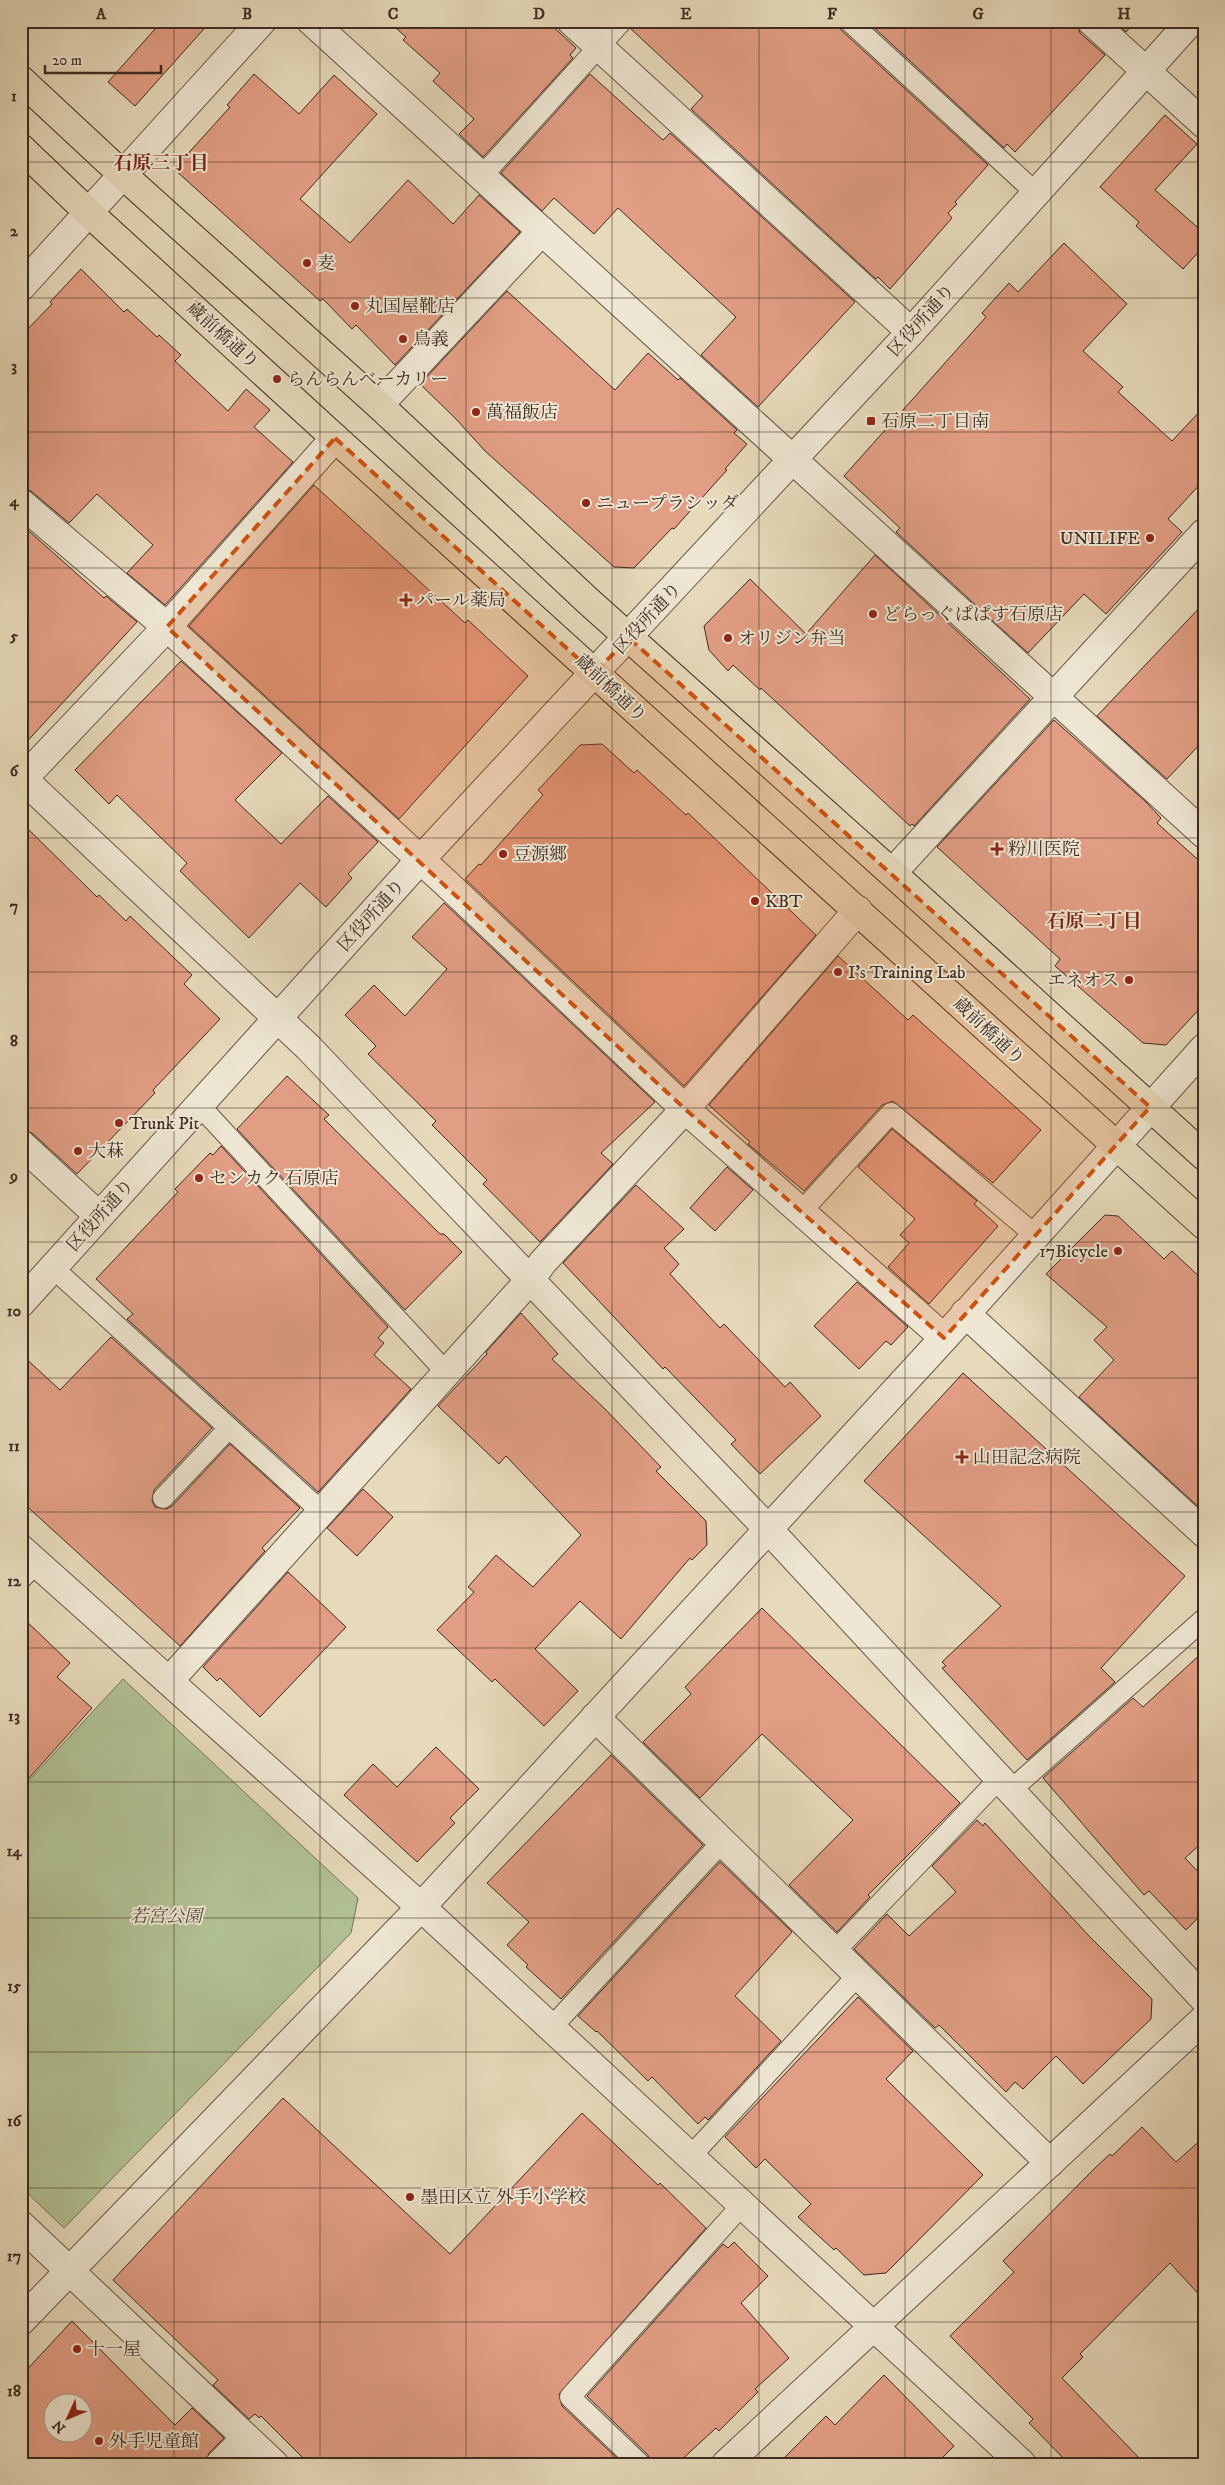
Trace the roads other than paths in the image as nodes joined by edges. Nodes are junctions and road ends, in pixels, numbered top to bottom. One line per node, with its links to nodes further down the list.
1 (262, 21): 13 (street)
2 (311, 21): 14 (street)
3 (571, 21): 8 (street)
4 (622, 21): 8 (lane)
5 (849, 21): 15 (lane)
6 (1091, 21): 9 (street)
7 (1191, 21): 9 (street, 区役所通り)
8 (599, 47): 14 (lane); 19 (street)
9 (1145, 71): 11 (street); 15 (street, 区役所通り)
10 (21, 80): 13 (main road)
11 (1204, 124)
12 (21, 148): 16 (main road, 蔵前橋通り)
13 (123, 175): 16 (street); 20 (main road)
14 (482, 176): 17 (street)
15 (1036, 194): 19 (street, 区役所通り)
16 (88, 212): 18 (street); 21 (main road, 蔵前橋通り)
17 (542, 231): 20 (street); 22 (street)
18 (21, 287)
19 (911, 332): 22 (street, 区役所通り)
20 (379, 405): 26 (main road)
21 (335, 438): 25 (street); 27 (main road, 蔵前橋通り)
22 (792, 460): 26 (street, 区役所通り); 28 (street)
23 (21, 503): 25 (street)
24 (1204, 533): 28 (street)
25 (167, 627): 29 (street); 31 (street)
26 (629, 638): 27 (street, 区役所通り); 32 (main road)
27 (594, 673): 31 (street, 区役所通り); 33 (main road, 蔵前橋通り)
28 (1054, 697): 30 (street); 32 (street)
29 (22, 779): 34 (street)
30 (1204, 834)
31 (420, 860): 34 (street, 区役所通り); 38 (street)
32 (892, 873): 37 (main road)
33 (858, 910): 38 (street); 40 (main road, 蔵前橋通り)
34 (278, 1019): 36 (street, 区役所通り); 47 (street)
35 (1204, 1048): 37 (street)
36 (199, 1104): 43 (street, 区役所通り); 51 (lane)
37 (1150, 1106): 40 (street); 41 (main road)
38 (685, 1109): 42 (street); 47 (street)
39 (21, 1144): 43 (street)
40 (1115, 1146): 44 (main road, 蔵前橋通り); 45 (street)
41 (1204, 1156)
42 (801, 1212): 45 (lane); 50 (street)
43 (99, 1216): 46 (street, 区役所通り)
44 (1204, 1225)
45 (1035, 1235): 49 (street)
46 (53, 1268): 48 (street, 区役所通り); 52 (lane)
47 (530, 1280): 51 (street); 55 (street)
48 (21, 1303)
49 (965, 1313): 50 (street); 56 (street)
50 (944, 1338): 55 (street)
51 (446, 1372): 54 (street)
52 (230, 1428): 53 (lane); 54 (lane)
53 (163, 1498)
54 (322, 1512): 59 (street)
55 (768, 1529): 60 (street); 61 (street)
56 (1204, 1533)
57 (26, 1563): 59 (street)
58 (1204, 1619): 61 (lane)
59 (169, 1681): 63 (street)
60 (594, 1717): 62 (street); 63 (street)
61 (1005, 1784): 64 (lane); 66 (street)
62 (722, 1842): 64 (street); 68 (lane)
63 (421, 1907): 68 (street); 73 (street)
64 (834, 1952): 65 (street)
65 (858, 1975): 69 (lane); 70 (street)
66 (1204, 1999)
67 (1204, 2018): 70 (street)
68 (550, 2028): 69 (street)
69 (690, 2157): 71 (street)
70 (1050, 2163): 75 (street)
71 (742, 2205): 75 (street); 79 (lane)
72 (21, 2225): 73 (street)
73 (70, 2272): 74 (street); 76 (street)
74 (21, 2321)
75 (874, 2325): 80 (street); 81 (street)
76 (246, 2438): 77 (street); 78 (street)
77 (220, 2464)
78 (274, 2464)
79 (640, 2464)
80 (726, 2464)
81 (1022, 2464)

